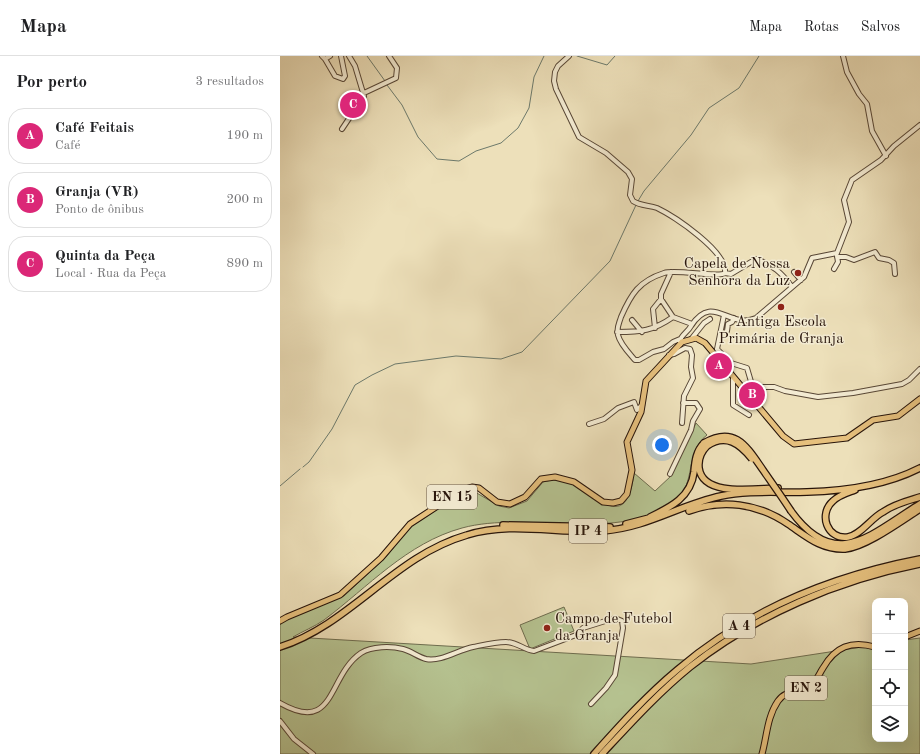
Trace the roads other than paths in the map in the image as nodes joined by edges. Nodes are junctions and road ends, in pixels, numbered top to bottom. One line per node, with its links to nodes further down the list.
1 (330, 56): 7 (street)
2 (341, 56): 7 (street)
3 (349, 56): 8 (street)
4 (389, 56): 8 (street)
5 (569, 56): 16 (street)
6 (843, 56): 11 (street)
7 (324, 57)
8 (364, 93): 10 (street)
9 (920, 125): 11 (street)
10 (342, 129)
11 (886, 156): 12 (street)
12 (837, 255): 13 (street); 17 (street); 18 (street)
13 (834, 269)
14 (671, 272): 16 (street); 20 (street); 29 (street)
15 (794, 272): 18 (street)
16 (724, 273): 19 (street)
17 (895, 274)
18 (801, 280): 19 (street)
19 (792, 287): 23 (street)
20 (661, 299): 22 (street); 27 (street)
21 (724, 315): 23 (street); 26 (street); 33 (street)
22 (673, 317): 26 (street); 27 (street)
23 (734, 318): 28 (street)
24 (632, 320): 30 (street)
25 (710, 320): 31 (street)
26 (692, 324): 32 (street)
27 (655, 328): 30 (street)
28 (727, 331)
29 (617, 332): 30 (street); 32 (street)
30 (642, 332)
31 (692, 338): 32 (main road, EN 15); 35 (main road)
32 (680, 341): 34 (main road, EN 15)
33 (717, 349): 35 (street); 36 (street)
34 (668, 355): 39 (street); 40 (main road, EN 15)
35 (724, 366): 37 (main road)
36 (920, 369)
37 (733, 377): 38 (main road); 41 (street)
38 (920, 399)
39 (683, 403): 42 (street); 46 (street)
40 (642, 404): 43 (street); 57 (main road, EN 15)
41 (749, 415)
42 (682, 423)
43 (589, 424)
44 (706, 444): 47 (highway); 51 (highway, bridge); 52 (highway)
45 (920, 468): 47 (highway, IP 4); 48 (highway); 53 (highway, IP 4)
46 (670, 474)
47 (809, 489): 52 (highway, IP 4)
48 (920, 497)
49 (920, 504): 51 (highway)
50 (920, 509): 54 (highway)
51 (789, 511): 54 (highway)
52 (644, 520): 60 (highway, IP 4)
53 (521, 529): 54 (highway); 62 (highway, IP 4)
54 (822, 545)
55 (920, 559): 67 (highway, A 4)
56 (920, 564): 68 (highway, A 4)
57 (280, 621)
58 (920, 631): 59 (main road)
59 (908, 636)
60 (280, 644)
61 (872, 646): 69 (main road, EN 2)
62 (280, 647)
63 (280, 703): 64 (street)
64 (591, 704)
65 (280, 721): 66 (street)
66 (314, 754)
67 (594, 754)
68 (602, 754)
69 (762, 754)

